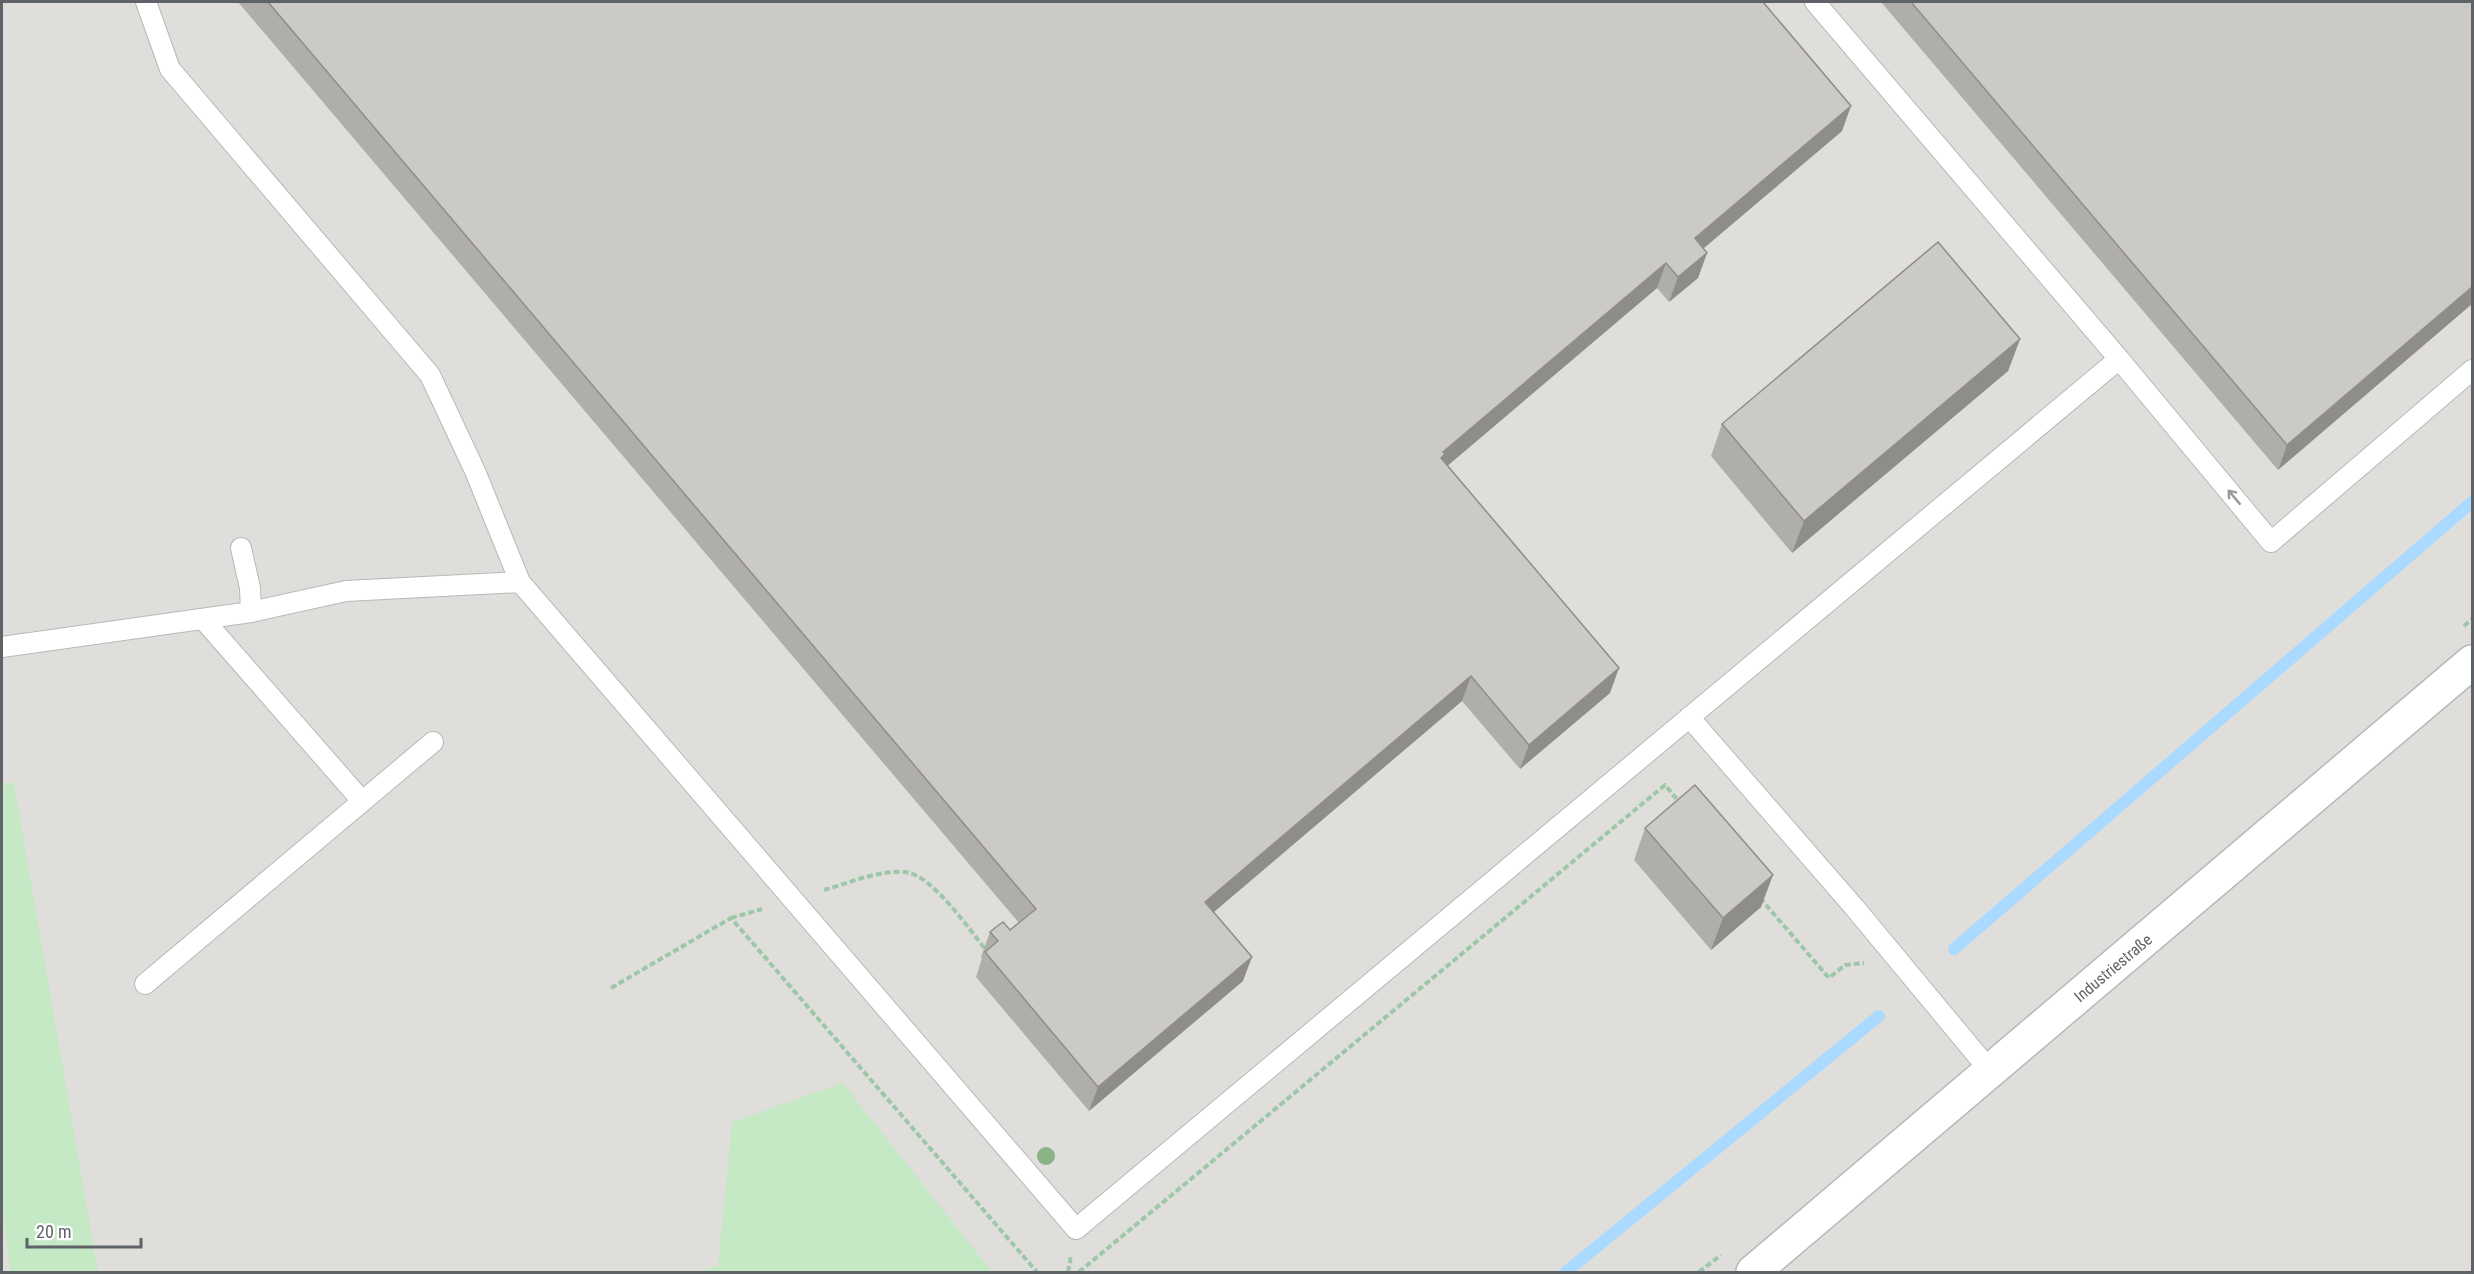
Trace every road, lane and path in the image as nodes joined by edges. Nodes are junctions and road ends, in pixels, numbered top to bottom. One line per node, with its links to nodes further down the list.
1 (146, 2): 6 (lane)
2 (1815, 2): 3 (lane)
3 (2119, 359): 4 (lane, one-way to 3); 11 (lane)
4 (2472, 370)
5 (241, 548): 7 (lane)
6 (520, 582): 7 (lane); 16 (lane)
7 (251, 612): 8 (lane)
8 (203, 620): 9 (lane); 13 (lane)
9 (2, 647)
10 (2472, 662): 22 (street, Industriestraße)
11 (1689, 717): 16 (lane); 18 (lane)
12 (433, 742): 13 (lane)
13 (362, 801): 20 (lane)
14 (1687, 811): 24 (path)
15 (1754, 890): 18 (path)
16 (793, 899): 17 (path); 19 (path)
17 (731, 918): 21 (path); 23 (path)
18 (1886, 946): 22 (lane)
19 (987, 952)
20 (145, 984)
21 (611, 988)
22 (1991, 1072): 25 (street, Industriestraße)
23 (1037, 1272)
24 (1079, 1272)
25 (1753, 1272)

